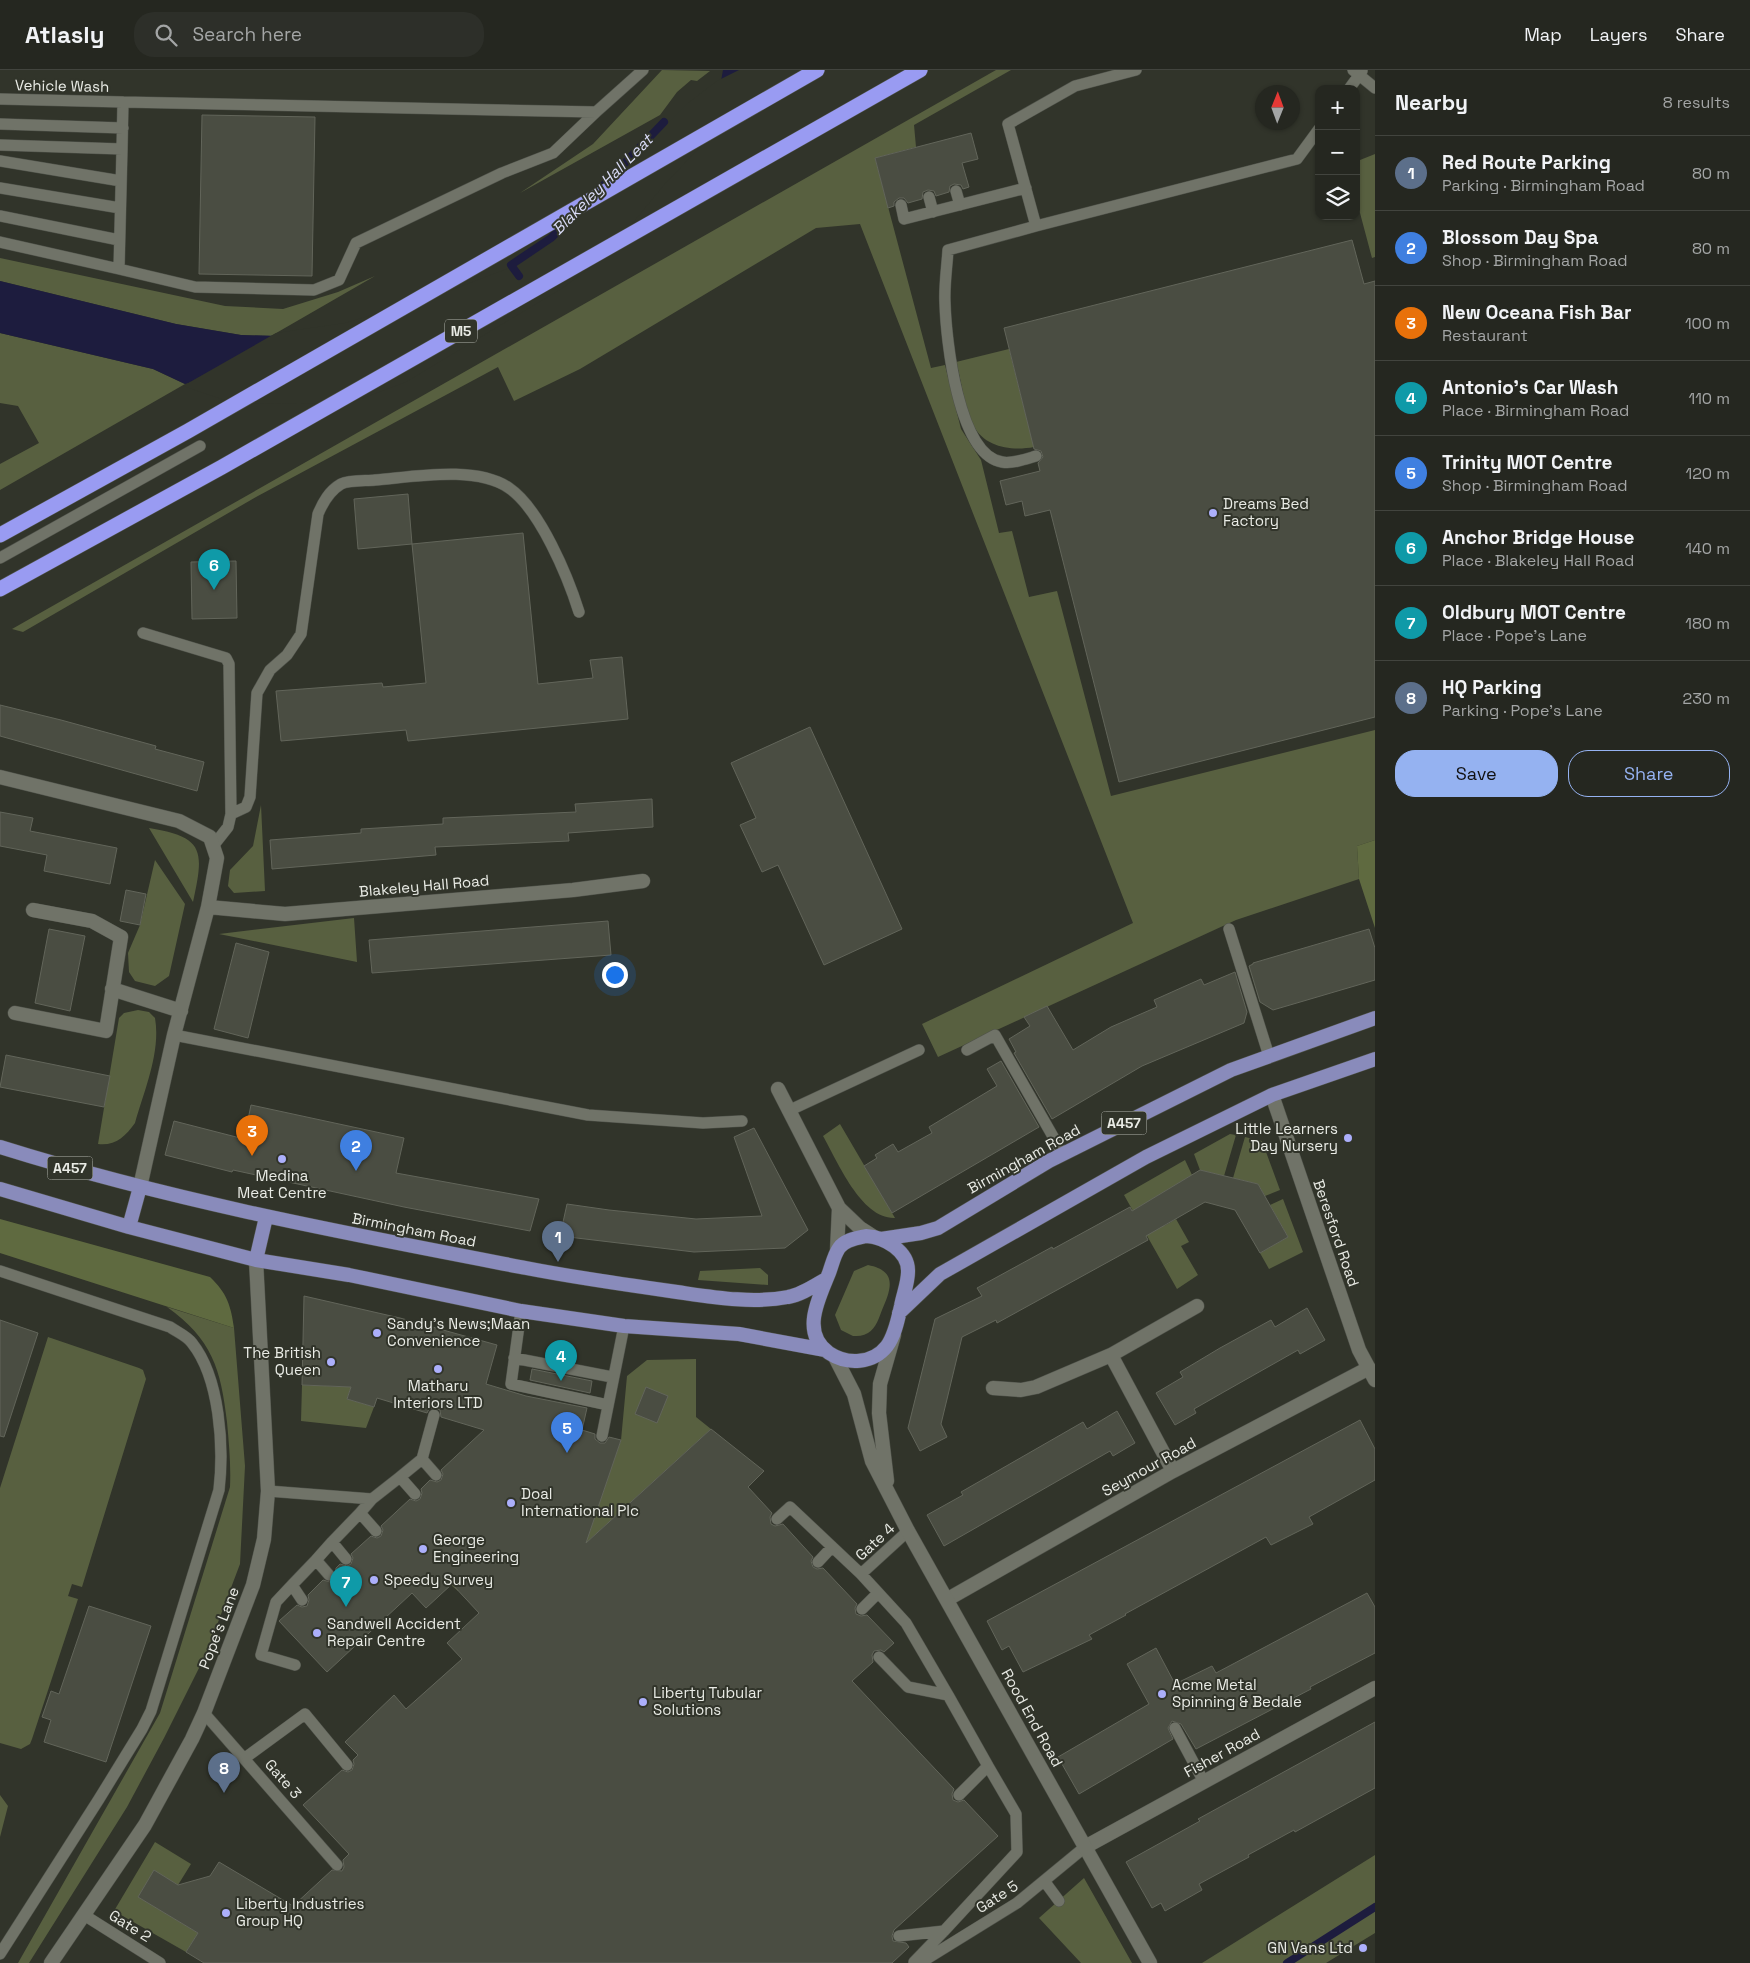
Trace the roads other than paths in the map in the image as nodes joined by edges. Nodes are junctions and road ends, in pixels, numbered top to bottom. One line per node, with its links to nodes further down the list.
1 (644, 70): 10 (lane)
2 (817, 70): 33 (highway)
3 (920, 70): 35 (highway, M5)
4 (1136, 70): 19 (lane)
5 (1358, 72): 6 (lane); 7 (lane)
6 (1351, 85)
7 (1375, 88)
8 (0, 99): 9 (lane, Vehicle Wash)
9 (123, 102): 10 (lane, Vehicle Wash); 12 (lane)
10 (596, 112): 30 (lane)
11 (0, 124): 12 (lane)
12 (123, 128): 15 (lane)
13 (1318, 130): 27 (lane)
14 (0, 145): 15 (lane)
15 (122, 149): 17 (lane)
16 (0, 161): 17 (lane)
17 (121, 181): 24 (lane)
18 (0, 188): 24 (lane)
19 (1026, 188): 23 (lane); 27 (lane)
20 (956, 190): 23 (lane)
21 (929, 197): 25 (lane)
22 (901, 205): 25 (lane)
23 (960, 205): 25 (lane)
24 (120, 208): 28 (lane)
25 (933, 212)
26 (0, 216): 28 (lane)
27 (1036, 226): 32 (lane)
28 (119, 240): 30 (lane)
29 (0, 242): 30 (lane)
30 (119, 269)
31 (200, 446): 34 (lane)
32 (1036, 456)
33 (0, 535)
34 (0, 558)
35 (0, 589)
36 (579, 612): 39 (lane)
37 (143, 633): 39 (lane)
38 (0, 777): 40 (street)
39 (230, 814): 40 (lane)
40 (213, 846): 42 (street)
41 (643, 881): 42 (street, Blakeley Hall Road)
42 (208, 907): 46 (street)
43 (33, 910): 45 (street)
44 (1230, 929): 52 (lane)
45 (112, 989): 46 (street); 47 (street)
46 (181, 1011): 49 (street)
47 (15, 1013)
48 (1375, 1018): 52 (main road, Birmingham Road / A457)
49 (174, 1035): 57 (lane); 60 (street)
50 (919, 1050): 56 (lane)
51 (967, 1050): 59 (lane)
52 (1269, 1056): 59 (main road, Birmingham Road / A457)
53 (1375, 1059): 55 (main road, A457)
54 (778, 1089): 56 (street)
55 (1272, 1095): 72 (main road, A457); 78 (street, Beresford Road)
56 (788, 1111): 62 (street)
57 (742, 1121)
58 (0, 1147): 60 (main road, Birmingham Road / A457)
59 (1063, 1154): 65 (main road, Birmingham Road / A457)
60 (140, 1187): 63 (main road, Birmingham Road / A457); 64 (main road)
61 (0, 1189): 64 (main road)
62 (839, 1208): 65 (street); 66 (street)
63 (266, 1217): 67 (main road); 69 (main road, Birmingham Road / A457)
64 (129, 1228): 67 (main road)
65 (878, 1238): 66 (main road, Birmingham Road / A457); 72 (main road)
66 (837, 1252): 69 (main road)
67 (256, 1260): 71 (main road); 89 (street, Pope's Lane)
68 (0, 1271): 126 (lane)
69 (826, 1279): 75 (main road)
70 (1197, 1306): 76 (street)
71 (521, 1311): 73 (main road); 77 (lane)
72 (899, 1313): 74 (main road)
73 (624, 1326): 75 (main road); 79 (lane)
74 (895, 1329): 75 (main road); 88 (street, Rood End Road)
75 (830, 1353): 88 (street, Rood End Road)
76 (1111, 1355): 80 (street); 85 (street)
77 (514, 1358): 79 (lane); 81 (lane)
78 (1372, 1374): 85 (street, Seymour Road)
79 (612, 1378): 81 (lane)
80 (993, 1388)
81 (608, 1405): 83 (lane)
82 (434, 1415): 84 (lane)
83 (602, 1436)
84 (422, 1459): 86 (lane); 87 (lane)
85 (1172, 1472): 105 (street, Seymour Road)
86 (436, 1475)
87 (400, 1476): 90 (lane); 91 (lane)
88 (888, 1488): 95 (street, Rood End Road)
89 (268, 1491): 91 (lane); 112 (street, Pope's Lane)
90 (416, 1494)
91 (372, 1498): 92 (lane)
92 (360, 1512): 94 (lane); 96 (lane)
93 (777, 1518): 97 (lane)
94 (376, 1531)
95 (908, 1531): 101 (lane, Gate 4); 105 (street, Rood End Road)
96 (332, 1542): 98 (lane); 99 (lane)
97 (832, 1547): 100 (lane); 101 (lane)
98 (346, 1559)
99 (316, 1560): 102 (lane); 103 (lane)
100 (818, 1562)
101 (861, 1574): 104 (lane)
102 (329, 1575)
103 (292, 1585): 106 (lane); 109 (lane)
104 (878, 1593): 107 (lane); 111 (lane)
105 (948, 1599): 119 (street, Rood End Road)
106 (302, 1600)
107 (862, 1609)
108 (879, 1657): 111 (lane)
109 (295, 1665)
110 (1375, 1688): 117 (street, Fisher Road)
111 (948, 1696): 116 (lane)
112 (204, 1713): 114 (lane, Gate 3); 123 (street, Pope's Lane)
113 (1175, 1728): 117 (lane)
114 (245, 1758): 115 (lane); 120 (lane, Gate 3)
115 (347, 1765)
116 (988, 1766): 118 (lane); 124 (lane)
117 (1204, 1782): 119 (street, Fisher Road)
118 (959, 1795)
119 (1085, 1847): 121 (lane, Gate 5); 131 (street, Rood End Road)
120 (337, 1865)
121 (1045, 1882): 122 (lane); 130 (lane, Gate 5)
122 (1059, 1901)
123 (84, 1915): 127 (street, Pope's Lane); 128 (lane, Gate 2)
124 (944, 1931): 125 (lane); 129 (lane)
125 (899, 1936)
126 (0, 1954)
127 (51, 1963)
128 (160, 1963)
129 (913, 1963)
130 (920, 1963)
131 (1150, 1963)

